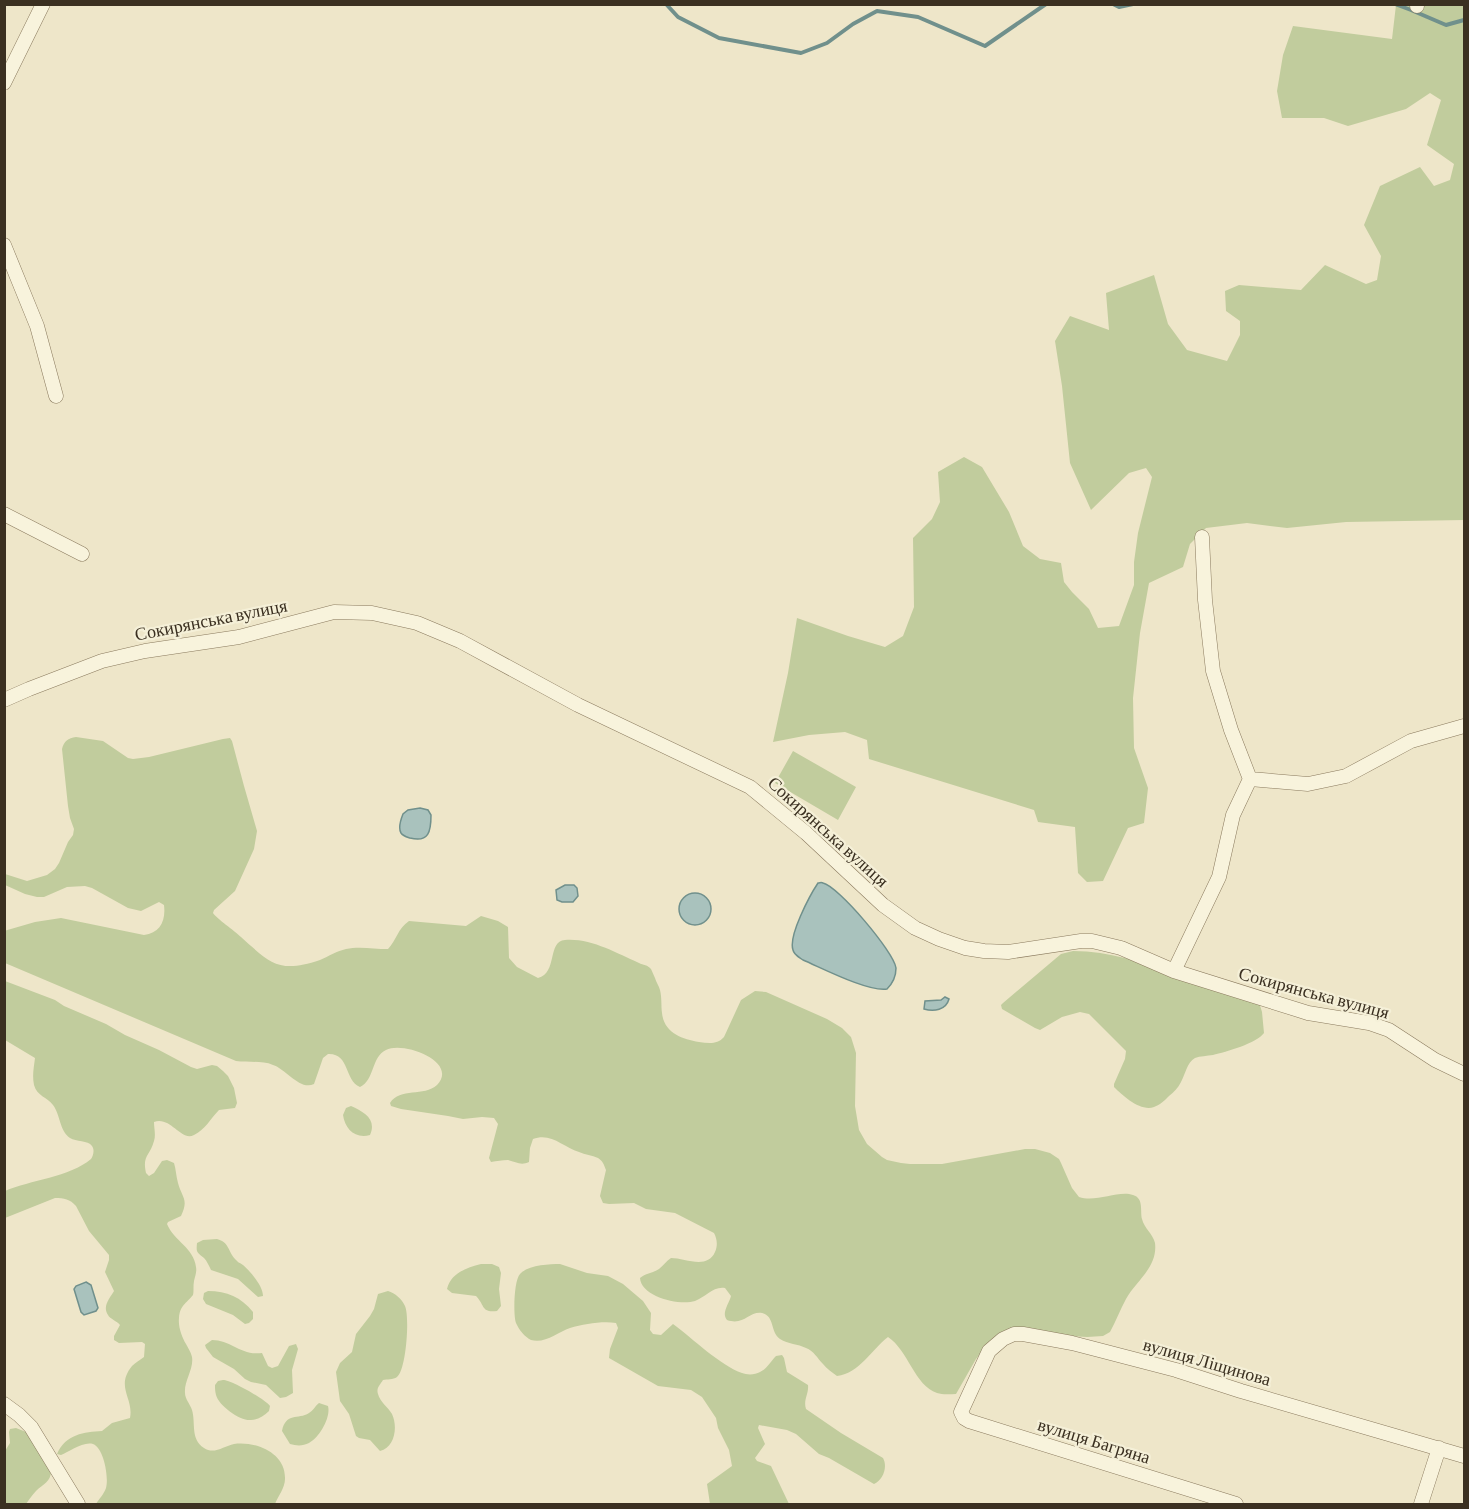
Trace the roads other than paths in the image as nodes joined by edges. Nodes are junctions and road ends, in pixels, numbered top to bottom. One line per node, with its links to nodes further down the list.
1 (43, 4): 2 (street)
2 (4, 83)
3 (4, 245): 4 (street)
4 (56, 396)
5 (4, 514): 7 (street)
6 (1202, 537): 10 (street)
7 (82, 554)
8 (4, 700): 11 (street, Сокирянська вулиця)
9 (1464, 726): 10 (street)
10 (1250, 779): 11 (street)
11 (1174, 971): 12 (street, Сокирянська вулиця)
12 (1464, 1074)
13 (968, 1396): 15 (street, вулиця Ліщинова); 18 (street, вулиця Багряна)
14 (4, 1404): 17 (street)
15 (1439, 1448): 16 (street, вулиця Ліщинова); 19 (street)
16 (1464, 1456)
17 (78, 1504)
18 (1236, 1504)
19 (1420, 1504)

